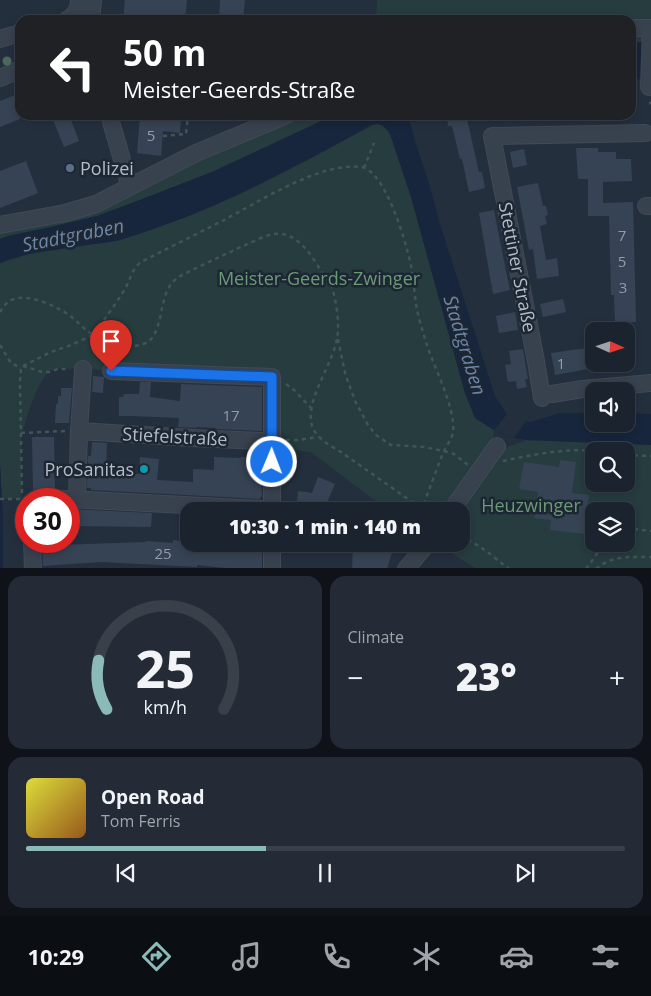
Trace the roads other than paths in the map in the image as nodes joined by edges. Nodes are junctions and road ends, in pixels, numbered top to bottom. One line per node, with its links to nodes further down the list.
1 (93, 0): 2 (street)
2 (81, 14)
3 (636, 29): 4 (street)
4 (650, 33): 9 (street)
5 (15, 34): 6 (street)
6 (0, 39)
7 (15, 71): 8 (street)
8 (0, 78)
9 (650, 98)
10 (111, 120): 13 (street)
11 (275, 120): 13 (street)
12 (645, 133): 17 (street, Stettiner Straße)
13 (130, 187): 14 (street)
14 (0, 225)
15 (83, 369): 18 (street)
16 (111, 371): 19 (street)
17 (651, 383)
18 (79, 431): 19 (street, Stiefelstraße); 21 (street)
19 (272, 440): 23 (street)
20 (494, 449): 24 (street)
21 (71, 488)
22 (80, 500): 25 (street)
23 (272, 502)
24 (458, 502)
25 (180, 506)
26 (272, 552): 30 (street)
27 (420, 552): 31 (street)
28 (32, 553): 29 (street)
29 (33, 568)
30 (272, 568)
31 (406, 568)

